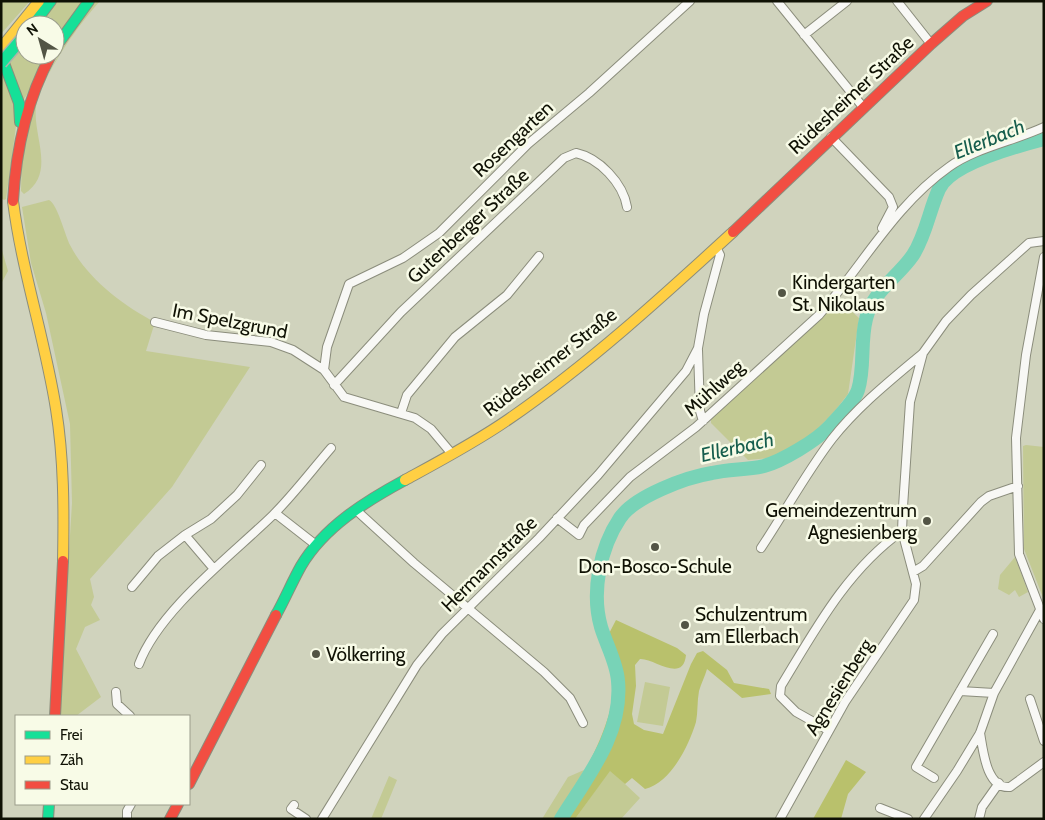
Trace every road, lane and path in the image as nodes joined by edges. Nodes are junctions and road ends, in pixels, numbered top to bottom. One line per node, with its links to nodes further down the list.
1 (39, 1): 9 (main road)
2 (52, 1): 10 (main road)
3 (89, 1): 11 (main road)
4 (690, 1): 33 (street, Rosengarten)
5 (777, 1): 13 (street)
6 (847, 1): 13 (street)
7 (897, 1): 14 (street)
8 (983, 2): 14 (main road, Rüdesheimer Straße)
9 (32, 15)
10 (37, 15)
11 (65, 32)
12 (15, 35): 16 (main road)
13 (804, 35): 20 (street)
14 (931, 44): 20 (main road, Rüdesheimer Straße)
15 (15, 47): 18 (main road, bridge)
16 (1, 48)
17 (1, 55): 22 (main road)
18 (1, 63)
19 (46, 65): 22 (main road)
20 (863, 107): 23 (main road, Rüdesheimer Straße)
21 (1044, 127): 25 (street, Mühlweg)
22 (20, 133): 60 (main road)
23 (831, 137): 25 (street, Mühlweg); 27 (main road, Rüdesheimer Straße)
24 (627, 206): 34 (street, Gutenberger Straße)
25 (879, 235): 36 (street, Mühlweg)
26 (1044, 241): 32 (street)
27 (716, 247): 31 (street, Hermannstraße); 38 (main road, Rüdesheimer Straße)
28 (539, 256): 35 (street)
29 (1044, 257): 40 (street)
30 (155, 322): 33 (street, Im Spelzgrund)
31 (698, 348): 36 (street, Hermannstraße); 43 (street, Hermannstraße)
32 (923, 353): 44 (street, Agnesienberg); 47 (street)
33 (324, 370): 34 (street, Im Spelzgrund)
34 (334, 386): 35 (street, Im Spelzgrund)
35 (401, 413): 38 (street, Im Spelzgrund)
36 (703, 420): 43 (street, Mühlweg)
37 (331, 448): 42 (street)
38 (452, 454): 41 (main road, Rüdesheimer Straße)
39 (262, 465): 45 (street)
40 (1018, 486): 49 (street); 52 (street)
41 (356, 510): 46 (main road, Rüdesheimer Straße); 51 (street)
42 (275, 513): 46 (street); 48 (street)
43 (557, 518): 51 (street, Hermannstraße)
44 (902, 531): 49 (street, Agnesienberg); 63 (street)
45 (185, 535): 48 (street); 50 (street)
46 (316, 545): 68 (main road, Rüdesheimer Straße)
47 (761, 548)
48 (214, 569): 55 (street)
49 (913, 572): 63 (street, Agnesienberg)
50 (132, 587)
51 (468, 609): 62 (street); 79 (street, Hermannstraße)
52 (1040, 610): 53 (street); 58 (street)
53 (1044, 619)
54 (993, 634): 56 (street)
55 (139, 664)
56 (960, 691): 58 (street); 67 (street)
57 (116, 692): 61 (street)
58 (994, 693): 64 (street)
59 (1030, 699): 65 (street)
60 (55, 715)
61 (129, 715)
62 (583, 723)
63 (828, 730): 80 (street, Agnesienberg)
64 (980, 733): 69 (street); 82 (street)
65 (1044, 741)
66 (1044, 762): 69 (street)
67 (934, 778)
68 (190, 782)
69 (999, 783): 83 (street)
70 (49, 805): 75 (main road)
71 (130, 805): 76 (street)
72 (177, 805): 77 (main road)
73 (294, 805): 78 (street)
74 (880, 808): 81 (street)
75 (48, 819)
76 (127, 819)
77 (170, 819)
78 (306, 819)
79 (322, 819)
80 (780, 819)
81 (908, 819)
82 (924, 819)
83 (979, 819)

